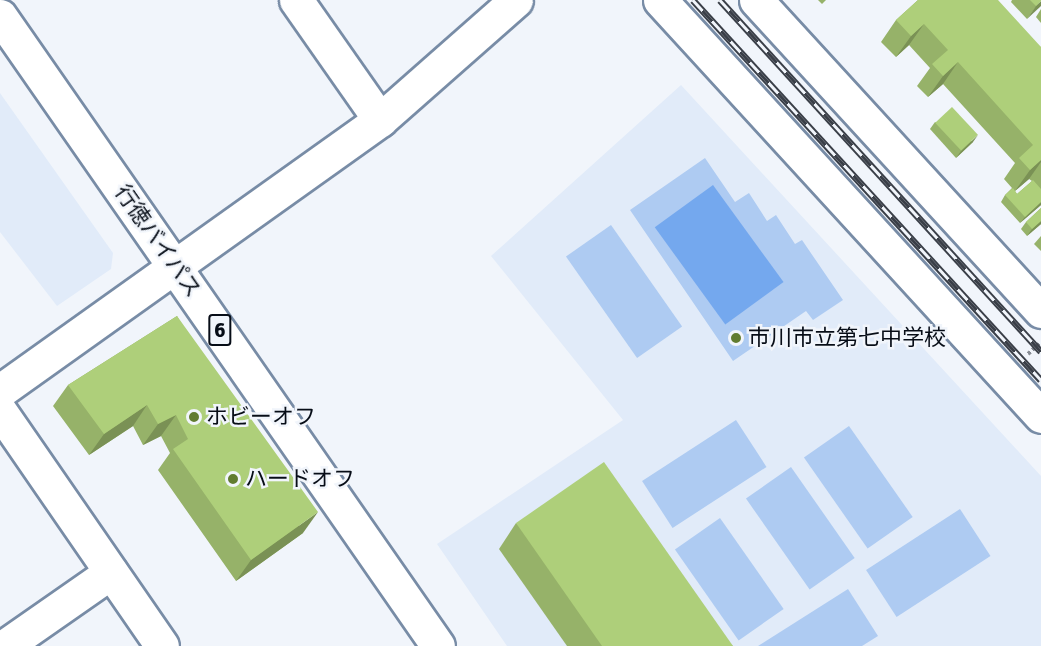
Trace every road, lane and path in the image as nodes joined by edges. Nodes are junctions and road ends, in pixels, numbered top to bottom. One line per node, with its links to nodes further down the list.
1 (296, 0): 6 (street)
2 (516, 0): 6 (street)
3 (660, 0): 11 (street)
4 (756, 0): 8 (street)
5 (0, 16): 7 (street, 行徳バイパス / 6)
6 (380, 120): 7 (street)
7 (177, 269): 9 (street); 15 (street, 行徳バイパス / 6)
8 (1041, 311)
9 (0, 391)
10 (0, 411): 12 (street)
11 (1041, 416)
12 (111, 572): 13 (street); 14 (street)
13 (4, 646)
14 (162, 646)
15 (438, 646)

